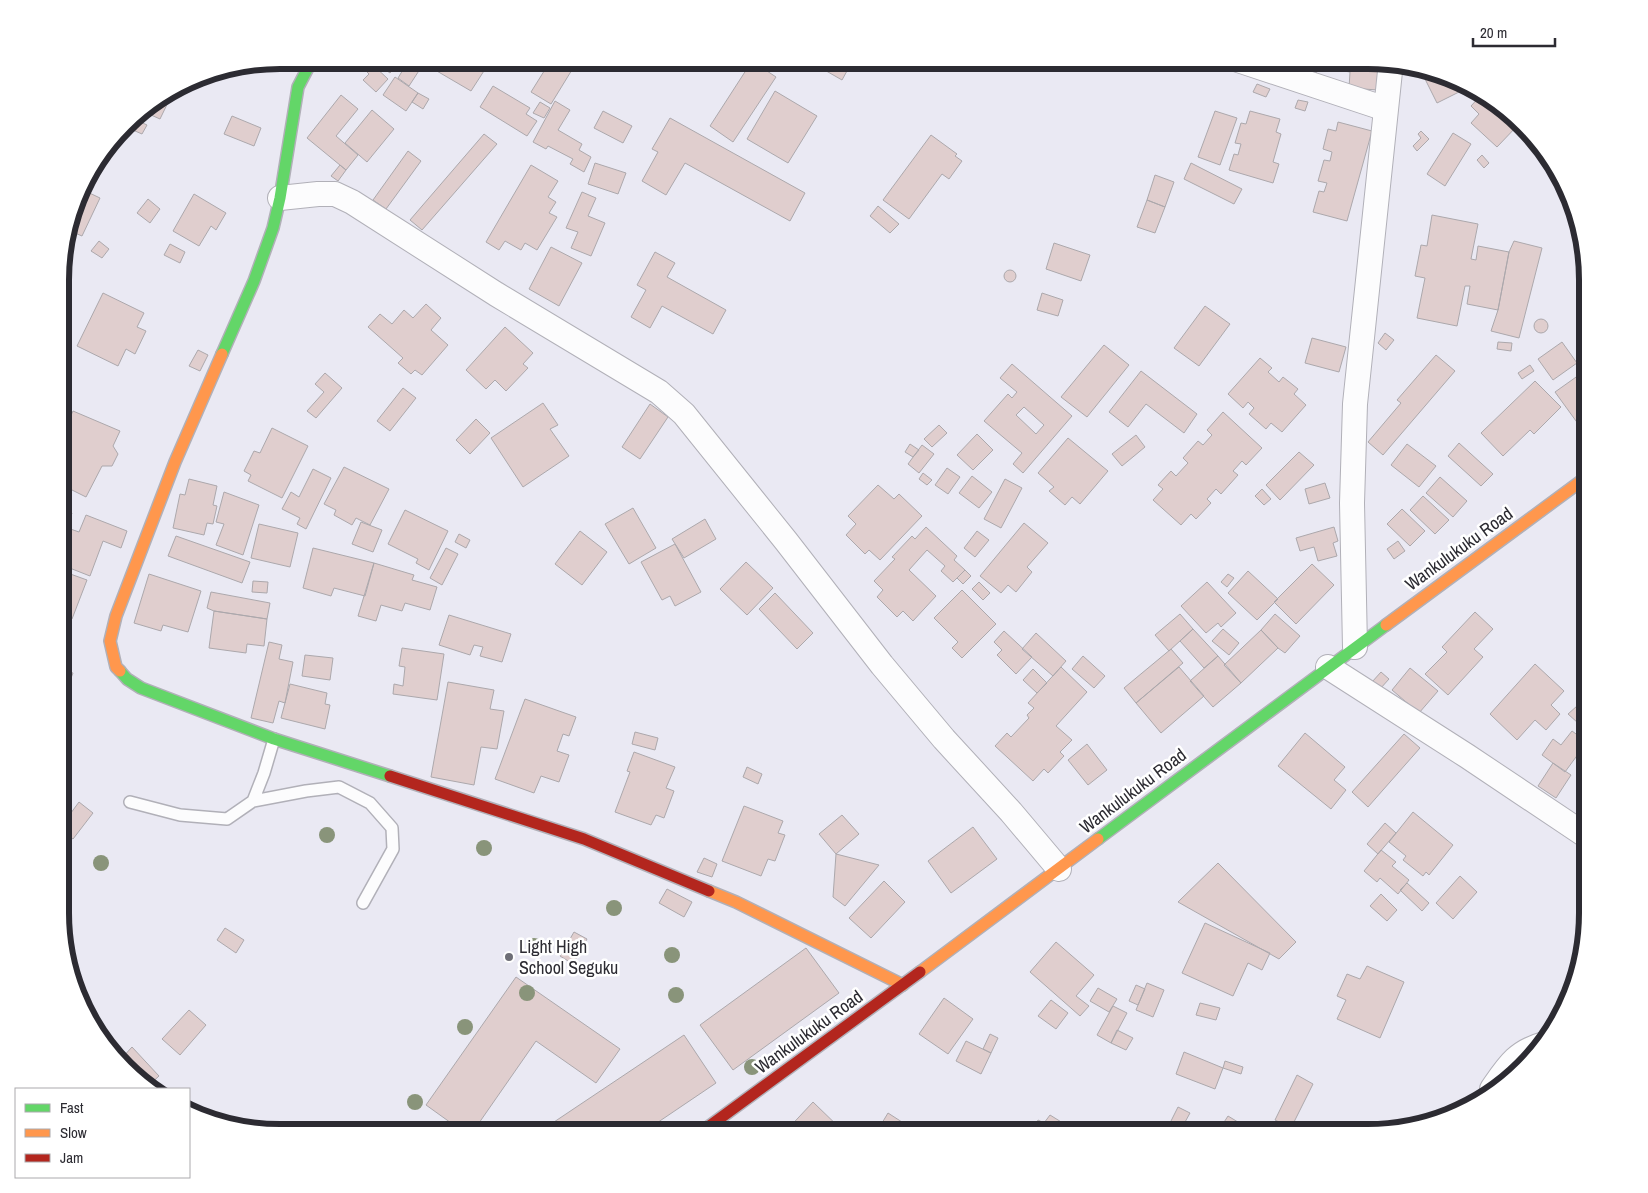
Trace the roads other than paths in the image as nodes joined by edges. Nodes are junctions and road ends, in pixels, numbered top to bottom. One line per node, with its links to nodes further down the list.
1 (307, 69): 5 (street)
2 (1265, 69): 4 (street)
3 (1390, 70): 4 (street)
4 (1386, 109): 7 (street)
5 (280, 198): 9 (street); 13 (street)
6 (1579, 483): 7 (street, Wankulukuku Road)
7 (1355, 647): 8 (street, Wankulukuku Road)
8 (1328, 667): 12 (street); 13 (street, Wankulukuku Road)
9 (274, 739): 10 (lane); 15 (street)
10 (253, 801): 11 (lane); 14 (lane)
11 (130, 802)
12 (1579, 831)
13 (1059, 868): 15 (street, Wankulukuku Road)
14 (364, 903)
15 (903, 985): 18 (street, Wankulukuku Road)
16 (1529, 1050): 17 (street)
17 (1499, 1080)
18 (712, 1124)

